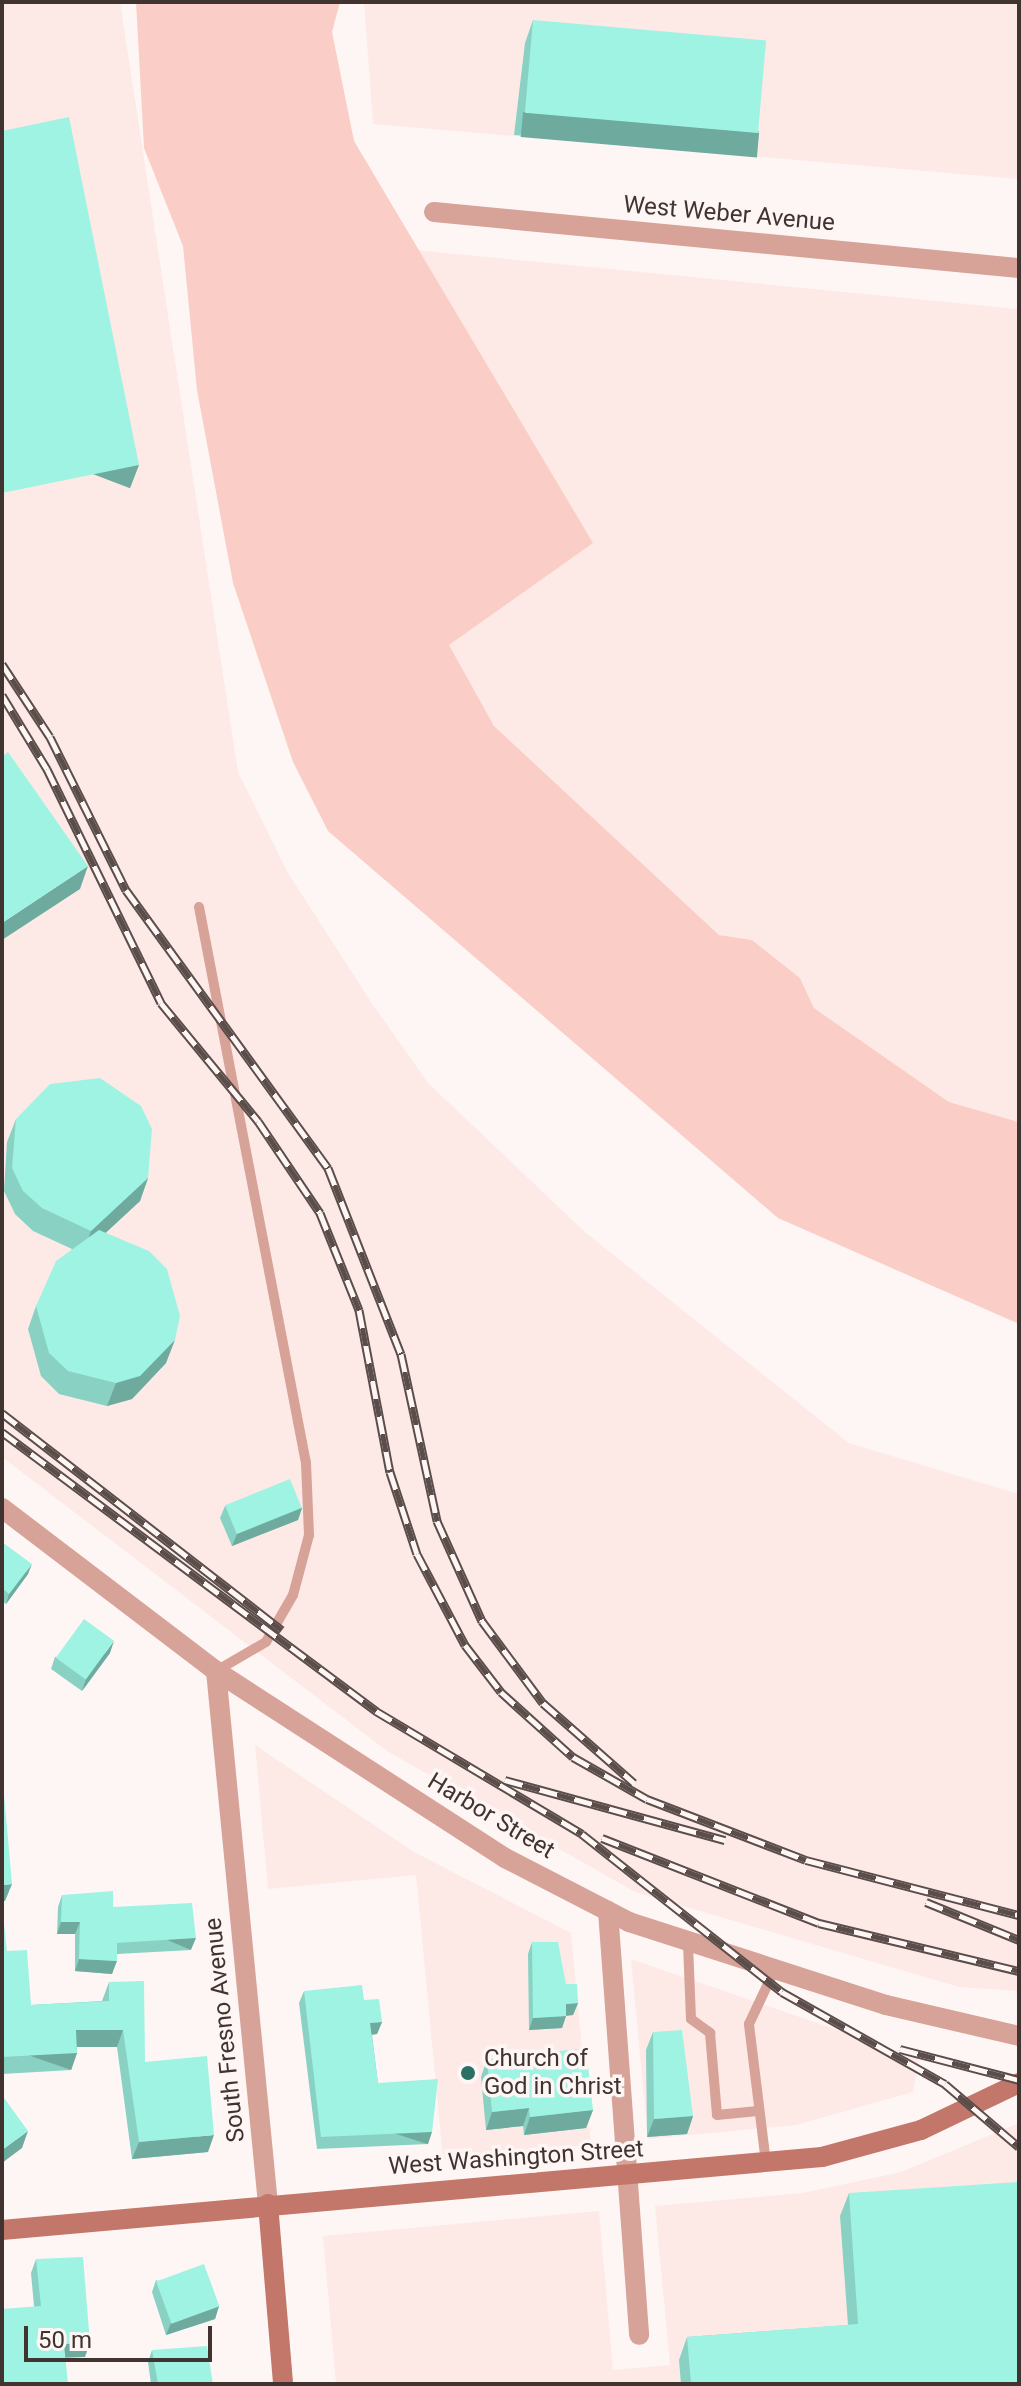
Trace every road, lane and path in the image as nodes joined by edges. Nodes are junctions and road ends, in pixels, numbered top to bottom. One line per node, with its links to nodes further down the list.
1 (434, 212): 2 (street, West Weber Avenue)
2 (1019, 268)
3 (199, 907): 5 (lane)
4 (2, 1508): 5 (street, Harbor Street)
5 (216, 1671): 6 (street, Harbor Street); 14 (street, South Fresno Avenue)
6 (608, 1911): 7 (street, Harbor Street); 13 (street)
7 (688, 1944): 8 (street, Harbor Street); 11 (lane)
8 (774, 1971): 9 (street, Harbor Street); 11 (lane)
9 (1019, 2036)
10 (1019, 2083): 12 (street, West Washington Street)
11 (758, 2111): 12 (lane)
12 (766, 2163): 13 (street, West Washington Street)
13 (625, 2174): 14 (street, West Washington Street); 16 (street)
14 (268, 2204): 15 (street, West Washington Street); 17 (street, South Fresno Avenue)
15 (2, 2230)
16 (639, 2335)
17 (283, 2384)

